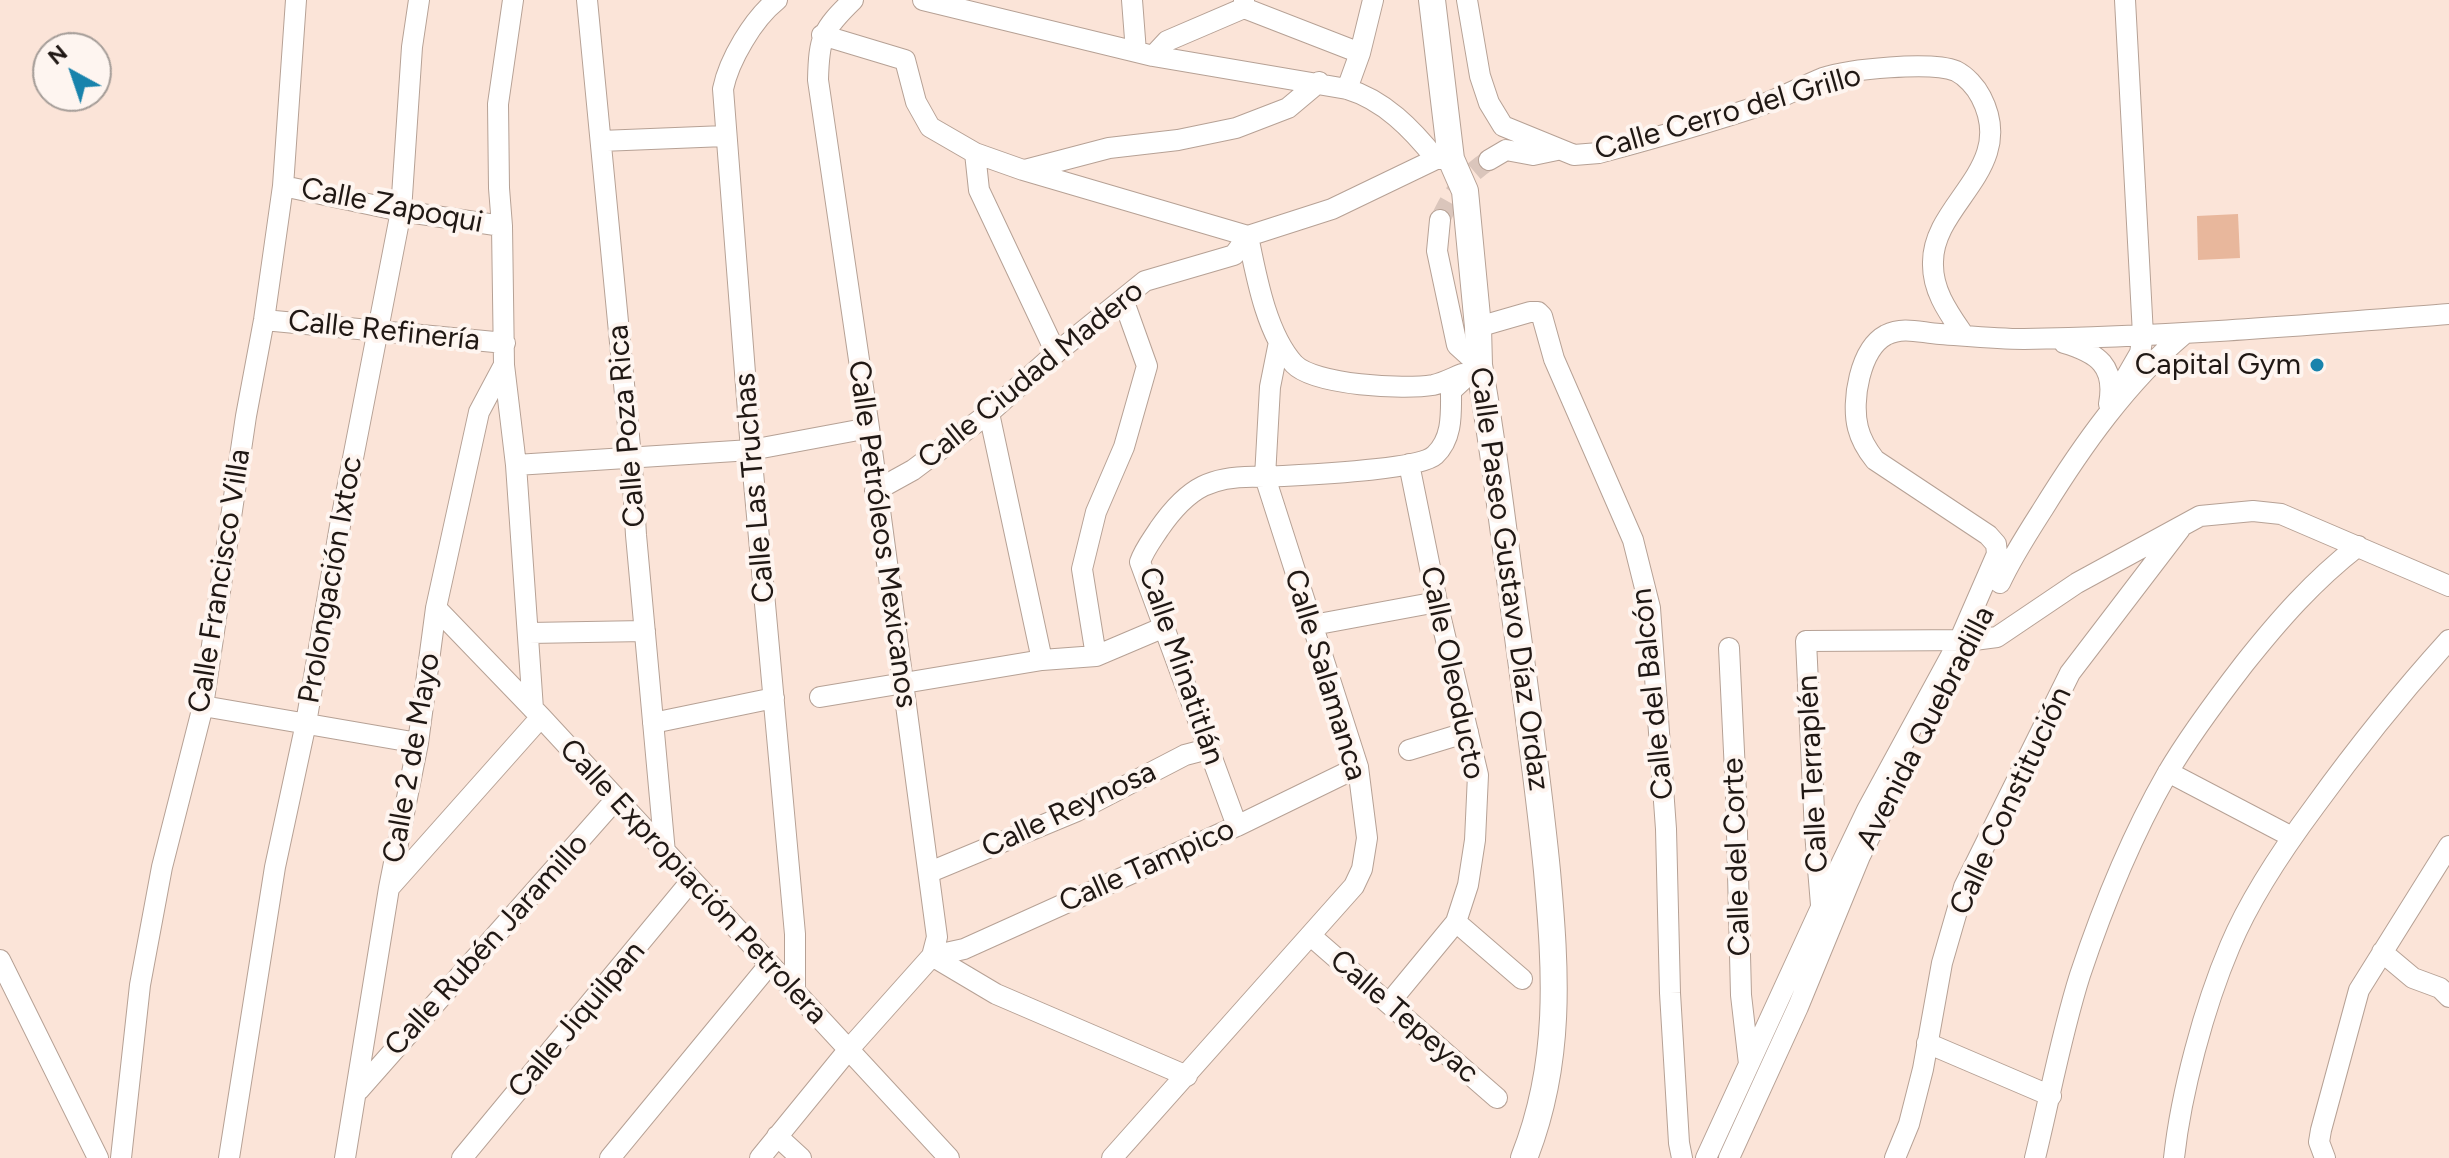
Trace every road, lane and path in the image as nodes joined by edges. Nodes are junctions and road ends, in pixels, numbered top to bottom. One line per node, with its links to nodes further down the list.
1 (296, 0): 26 (street, Calle Francisco Villa)
2 (419, 0): 27 (street, Prolongación Ixtoc)
3 (513, 0): 29 (street, Calle 2 de Mayo)
4 (587, 0): 20 (street, Calle Poza Rica)
5 (777, 0): 19 (street, Calle Las Truchas)
6 (853, 0): 14 (street)
7 (923, 0): 16 (street)
8 (1132, 0): 16 (street)
9 (1373, 0): 15 (street)
10 (1432, 0): 23 (main road, Calle Paseo Gustavo Díaz Ordaz)
11 (1467, 0): 21 (street, Calle Cerro del Grillo)
12 (2125, 0): 38 (street)
13 (1244, 4): 15 (street); 16 (street)
14 (822, 35): 22 (street); 47 (street, Calle Petróleos Mexicanos)
15 (1360, 53): 18 (street)
16 (1145, 54): 17 (street)
17 (1319, 82): 18 (street); 25 (street)
18 (1347, 89): 23 (street)
19 (725, 136): 20 (street); 49 (street, Calle Las Truchas)
20 (601, 141): 50 (street, Calle Poza Rica)
21 (1557, 150): 24 (street); 36 (street, Calle Cerro del Grillo)
22 (975, 153): 25 (street); 42 (street)
23 (1443, 159): 30 (street, Calle Ciudad Madero); 34 (main road, Calle Paseo Gustavo Díaz Ordaz)
24 (1489, 160)
25 (1023, 170): 30 (street)
26 (283, 186): 27 (street, Calle Zapoqui); 33 (street, Calle Francisco Villa)
27 (401, 211): 29 (street, Calle Zapoqui); 35 (street, Prolongación Ixtoc)
28 (1440, 220): 44 (street)
29 (502, 226): 41 (street, Calle 2 de Mayo)
30 (1248, 236): 31 (street, Calle Ciudad Madero); 40 (street)
31 (1123, 299): 42 (street, Calle Ciudad Madero); 67 (street)
32 (2449, 314): 37 (street)
33 (264, 320): 35 (street, Calle Refinería); 72 (street, Calle Francisco Villa)
34 (1478, 327): 44 (main road, Calle Paseo Gustavo Díaz Ordaz); 120 (street, Calle del Balcón)
35 (377, 331): 41 (street, Calle Refinería); 74 (street, Prolongación Ixtoc)
36 (1963, 334): 39 (street); 64 (street, Avenida Quebradilla)
37 (2184, 334): 38 (street); 48 (street, Avenida Quebradilla)
38 (2143, 335): 39 (street); 45 (street)
39 (2049, 339): 45 (street)
40 (1279, 342): 44 (street); 53 (street, Calle Salamanca)
41 (505, 343): 43 (street, Calle 2 de Mayo)
42 (1056, 353): 46 (street, Calle Ciudad Madero)
43 (504, 365): 52 (street, Calle 2 de Mayo); 59 (street, Calle 2 de Mayo)
44 (1479, 365): 51 (street, Calle Minatitlán); 119 (main road, Calle Paseo Gustavo Díaz Ordaz)
45 (2109, 404): 48 (street)
46 (989, 413): 54 (street, Calle Ciudad Madero); 68 (street)
47 (869, 428): 49 (street); 54 (street, Calle Petróleos Mexicanos)
48 (2090, 438): 64 (street, Avenida Quebradilla)
49 (751, 450): 50 (street); 71 (street, Calle Las Truchas)
50 (631, 458): 52 (street); 62 (street, Calle Poza Rica)
51 (1409, 464): 53 (street, Calle Minatitlán); 58 (street, Calle Oleoducto)
52 (516, 465): 63 (street, Calle 2 de Mayo)
53 (1265, 477): 60 (street, Calle Salamanca); 61 (street, Calle Minatitlán)
54 (875, 491): 69 (street, Calle Petróleos Mexicanos)
55 (2184, 524): 56 (street); 64 (street); 101 (street, Calle Constitución)
56 (2358, 546): 57 (street); 81 (street)
57 (2449, 586)
58 (1437, 602): 60 (street); 76 (street, Calle Oleoducto)
59 (436, 608): 73 (street, Calle Expropiación Petrolera); 77 (street, Calle 2 de Mayo)
60 (1313, 625): 80 (street, Calle Salamanca)
61 (1162, 628): 67 (street); 78 (street, Calle Minatitlán)
62 (645, 631): 63 (street); 75 (street, Calle Poza Rica)
63 (529, 633): 73 (street, Calle 2 de Mayo)
64 (1967, 639): 90 (street, Avenida Quebradilla); 90 (street, Calle Terraplén); 122 (street, Avenida Quebradilla)
65 (2449, 640): 84 (street)
66 (1729, 648): 103 (street, Calle del Corte)
67 (1096, 656): 68 (street)
68 (1042, 660): 69 (street)
69 (901, 684): 70 (street); 87 (street, Calle Petróleos Mexicanos)
70 (820, 697)
71 (774, 698): 75 (street); 98 (street, Calle Las Truchas)
72 (203, 706): 74 (street); 110 (street, Calle Francisco Villa)
73 (537, 713): 82 (street, Calle Expropiación Petrolera); 89 (street)
74 (306, 723): 77 (street); 111 (street, Prolongación Ixtoc)
75 (653, 723): 86 (street, Calle Poza Rica)
76 (1468, 732): 79 (street); 91 (street, Calle Oleoducto)
77 (418, 743): 89 (street, Calle 2 de Mayo)
78 (1208, 749): 83 (street, Calle Minatitlán); 87 (street, Calle Reynosa)
79 (1409, 750)
80 (1358, 767): 83 (street, Calle Tampico); 92 (street, Calle Salamanca)
81 (2168, 772): 84 (street); 106 (street)
82 (616, 799): 86 (street, Calle Expropiación Petrolera); 105 (street, Calle Rubén Jaramillo)
83 (1237, 826): 94 (street, Calle Tampico)
84 (2292, 837): 125 (street)
85 (2449, 846): 93 (street)
86 (665, 853): 88 (street, Calle Expropiación Petrolera)
87 (930, 872): 94 (street, Calle Petróleos Mexicanos)
88 (691, 881): 96 (street, Calle Expropiación Petrolera); 113 (street, Calle Jiquilpan)
89 (389, 888): 105 (street, Calle 2 de Mayo)
90 (1821, 907): 103 (street, Avenida Quebradilla)
91 (1456, 922): 97 (street); 100 (street, Calle Oleoducto)
92 (1311, 936): 100 (street, Calle Tepeyac); 104 (street, Calle Salamanca)
93 (2382, 952): 99 (street); 126 (street)
94 (932, 956): 102 (street); 104 (street)
95 (0, 960): 109 (street)
96 (769, 965): 98 (street, Calle Expropiación Petrolera); 114 (street)
97 (1522, 979)
98 (795, 993): 102 (street, Calle Expropiación Petrolera)
99 (2449, 997)
100 (1390, 1002): 107 (street, Calle Tepeyac)
101 (1927, 1043): 106 (street); 123 (street, Calle Constitución)
102 (849, 1049): 108 (street); 117 (street, Calle Expropiación Petrolera)
103 (1749, 1064): 121 (street, Avenida Quebradilla)
104 (1187, 1076): 118 (street, Calle Salamanca)
105 (358, 1090): 112 (street, Calle 2 de Mayo)
106 (2051, 1096): 124 (street)
107 (1497, 1098)
108 (777, 1136): 115 (street); 116 (street)
109 (98, 1158)
110 (121, 1158)
111 (229, 1158)
112 (345, 1158)
113 (462, 1158)
114 (610, 1158)
115 (760, 1158)
116 (801, 1158)
117 (949, 1158)
118 (1112, 1158)
119 (1524, 1158)
120 (1682, 1158)
121 (1706, 1158)
122 (1729, 1158)
123 (1895, 1158)
124 (2035, 1158)
125 (2174, 1158)
126 (2325, 1158)

